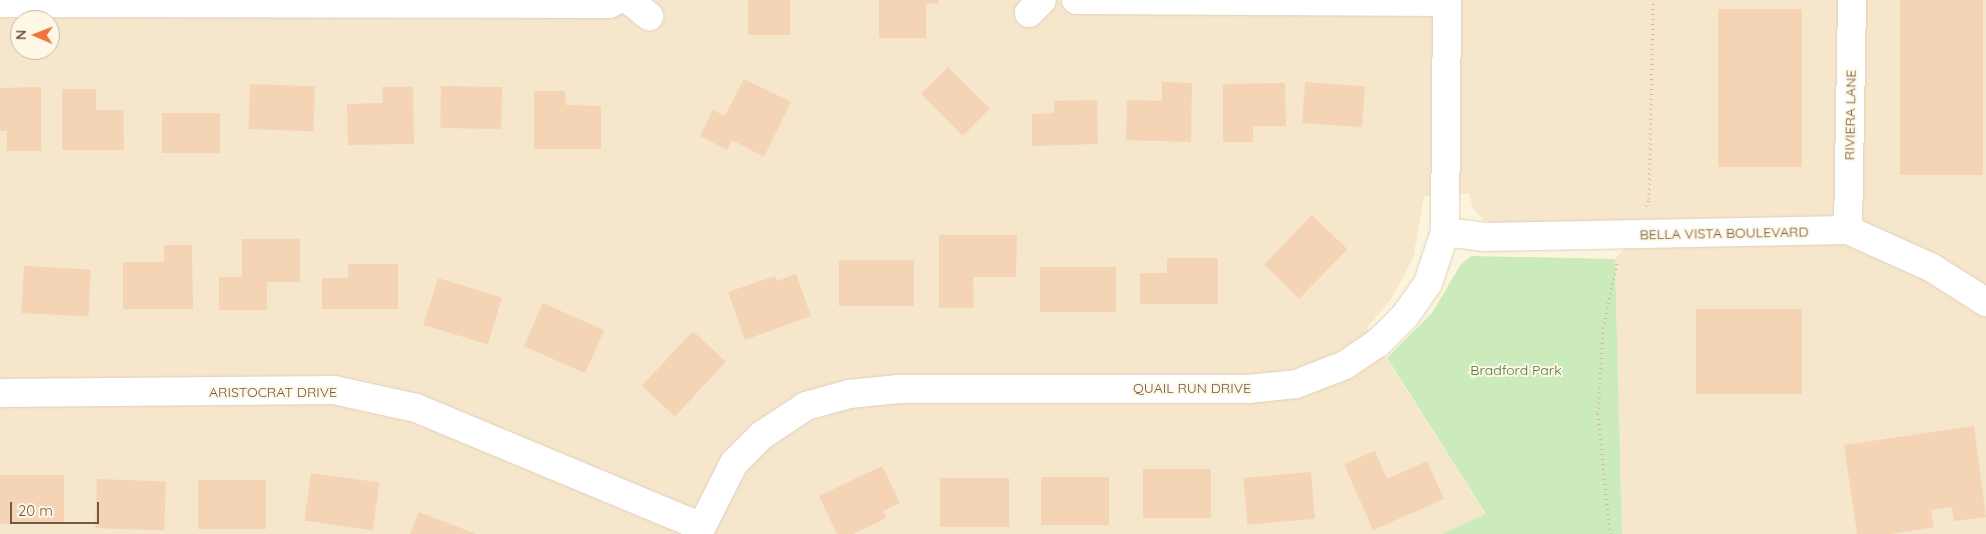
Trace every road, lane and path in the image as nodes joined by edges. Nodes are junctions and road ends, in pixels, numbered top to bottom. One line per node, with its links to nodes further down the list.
1 (617, 0): 6 (street)
2 (1076, 0): 5 (street)
3 (1653, 0): 9 (path)
4 (1852, 0): 7 (street, RIVIERA LANE)
5 (1447, 1): 8 (street, QUAIL RUN DRIVE)
6 (0, 3)
7 (1848, 230): 9 (street, BELLA VISTA BOULEVARD); 10 (street, BELLA VISTA BOULEVARD)
8 (1445, 232): 9 (street, BELLA VISTA BOULEVARD); 12 (street, QUAIL RUN DRIVE)
9 (1631, 235): 13 (path)
10 (1986, 302)
11 (0, 393): 12 (street, ARISTOCRAT DRIVE)
12 (699, 530)
13 (1610, 534)

